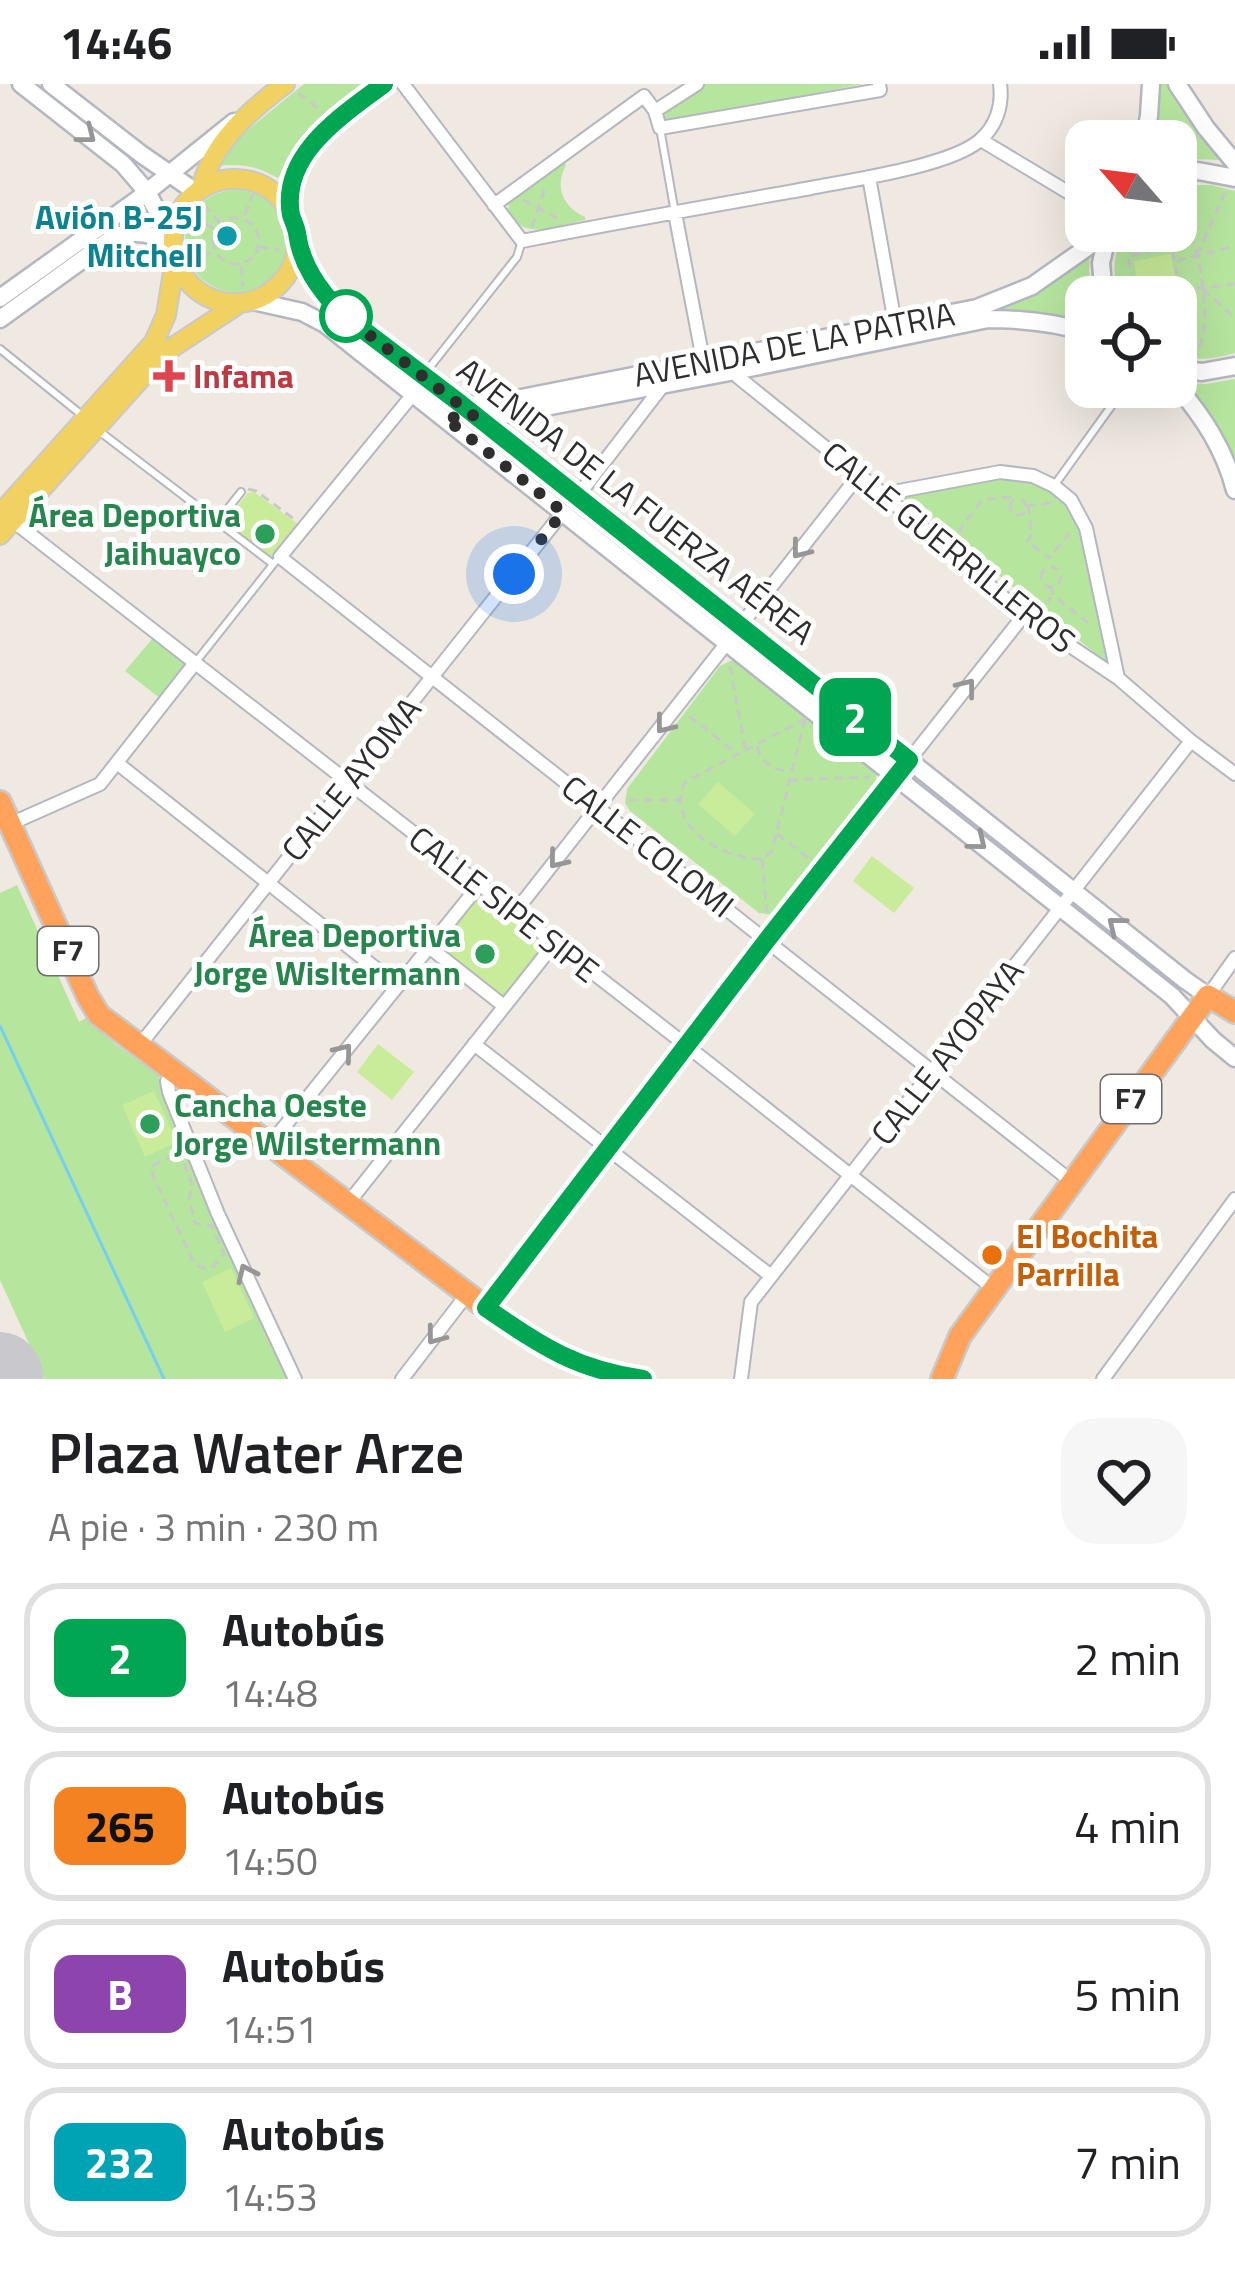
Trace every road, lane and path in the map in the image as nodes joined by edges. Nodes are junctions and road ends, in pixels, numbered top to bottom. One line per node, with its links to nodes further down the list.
1 (21, 84): 25 (main road, one-way to 25)
2 (51, 84): 20 (main road)
3 (384, 84): 31 (main road)
4 (403, 84): 29 (street)
5 (697, 84): 13 (street)
6 (879, 84): 16 (street)
7 (1000, 84): 17 (street)
8 (1151, 84): 15 (main road)
9 (1177, 84): 18 (main road)
10 (291, 88): 12 (main road); 14 (path)
11 (643, 90): 13 (street); 29 (street)
12 (253, 108): 20 (main road); 27 (main road)
13 (655, 111): 16 (street)
14 (326, 114)
15 (1148, 120)
16 (659, 128): 32 (lane)
17 (981, 140): 22 (street); 24 (street)
18 (1235, 163)
19 (1197, 171): 23 (main road)
20 (167, 173): 25 (main road); 27 (main road)
21 (550, 173): 30 (path)
22 (868, 177): 32 (street); 59 (street)
23 (1231, 184): 47 (path)
24 (1065, 190)
25 (147, 192): 44 (main road); 55 (main road)
26 (253, 194): 34 (path)
27 (200, 195): 31 (main road); 36 (path); 44 (main road)
28 (518, 200): 30 (path)
29 (494, 205): 39 (street)
30 (538, 207): 35 (path); 37 (path)
31 (291, 213): 42 (main road)
32 (674, 213): 39 (street); 65 (street)
33 (192, 217): 38 (path)
34 (243, 219): 36 (path); 40 (path)
35 (563, 222)
36 (220, 223): 38 (path)
37 (531, 228)
38 (215, 230): 43 (path)
39 (522, 241): 67 (lane)
40 (259, 246): 42 (path); 49 (path)
41 (1235, 246): 47 (path)
42 (291, 249): 56 (main road); 67 (main road, AVENIDA DE LA FUERZA AÉREA)
43 (214, 251): 44 (path); 49 (path)
44 (178, 252): 56 (main road); 58 (main road); 75 (main road)
45 (1082, 252): 59 (main road, AVENIDA DE LA PATRIA)
46 (1195, 252): 47 (path)
47 (1196, 257): 48 (path); 53 (path)
48 (1175, 261): 50 (path); 51 (path)
49 (240, 264): 56 (path)
50 (1132, 276)
51 (1178, 276)
52 (1235, 284): 53 (path)
53 (1202, 287): 54 (path); 57 (path); 62 (path)
54 (1197, 288)
55 (0, 298)
56 (245, 298): 69 (main road, AVENIDA DE LA FUERZA AÉREA); 75 (main road)
57 (1235, 318)
58 (0, 319)
59 (895, 322): 63 (main road, AVENIDA DE LA PATRIA)
60 (1065, 326): 63 (main road, AVENIDA DE LA PATRIA)
61 (0, 350): 75 (lane, CALLE COLOMI)
62 (1197, 353)
63 (733, 364): 65 (main road, AVENIDA DE LA PATRIA); 77 (street, CALLE GUERRILLEROS)
64 (1235, 366): 66 (main road)
65 (705, 369): 68 (main road, AVENIDA DE LA PATRIA); 72 (main road, AVENIDA DE LA PATRIA)
66 (1197, 371)
67 (424, 375): 72 (main road, AVENIDA DE LA FUERZA AÉREA)
68 (664, 384): 73 (main road, AVENIDA DE LA PATRIA); 83 (street)
69 (414, 393): 74 (main road, AVENIDA DE LA FUERZA AÉREA); 90 (street)
70 (1110, 408): 79 (lane)
71 (1194, 408): 80 (main road)
72 (468, 410): 73 (main road, AVENIDA DE LA PATRIA); 74 (main road, AVENIDA DE LA PATRIA); 76 (main road, AVENIDA DE LA FUERZA AÉREA)
73 (509, 414): 76 (main road)
74 (445, 418): 87 (main road, AVENIDA DE LA FUERZA AÉREA)
75 (91, 424): 88 (main road); 89 (lane, CALLE COLOMI)
76 (507, 442): 83 (main road, AVENIDA DE LA FUERZA AÉREA)
77 (859, 475): 82 (street, CALLE GUERRILLEROS); 100 (street, one-way to 100)
78 (1008, 483): 84 (path)
79 (1054, 486): 82 (street); 105 (street)
80 (1235, 490)
81 (241, 492): 89 (lane); 90 (path)
82 (884, 494): 98 (street, CALLE GUERRILLEROS)
83 (577, 497): 100 (main road, AVENIDA DE LA FUERZA AÉREA)
84 (1011, 499): 86 (path); 86 (path); 92 (path)
85 (1051, 503): 86 (path)
86 (1027, 506): 93 (path)
87 (563, 512): 101 (main road, AVENIDA DE LA FUERZA AÉREA); 104 (street, CALLE AYOMA)
88 (4, 517): 102 (street, CALLE SIPE SIPE)
89 (218, 521): 94 (lane, CALLE COLOMI)
90 (305, 528): 94 (street)
91 (1070, 533): 93 (path)
92 (953, 547)
93 (1049, 558): 95 (path)
94 (277, 561): 102 (lane); 104 (street, CALLE COLOMI)
95 (1049, 567): 96 (path); 96 (path)
96 (1052, 586): 97 (path)
97 (1053, 595): 98 (path); 99 (path)
98 (1030, 614): 105 (street, CALLE GUERRILLEROS); 111 (street, one-way to 98)
99 (1090, 625)
100 (741, 626): 101 (street); 111 (main road, AVENIDA DE LA FUERZA AÉREA)
101 (728, 642): 115 (main road, AVENIDA DE LA FUERZA AÉREA); 122 (street, one-way to 122)
102 (195, 663): 112 (street); 118 (street, CALLE SIPE SIPE)
103 (730, 666): 109 (path)
104 (432, 677): 118 (street, CALLE AYOMA); 122 (street, CALLE COLOMI)
105 (1118, 678): 107 (street, CALLE GUERRILLEROS)
106 (689, 716): 110 (path)
107 (1191, 741): 114 (street, CALLE GUERRILLEROS); 129 (street, CALLE AYOPAYA)
108 (756, 744): 109 (path); 113 (path); 113 (path)
109 (746, 750): 110 (path)
110 (738, 754): 120 (path)
111 (909, 760): 115 (street); 129 (main road, AVENIDA DE LA FUERZA AÉREA)
112 (117, 763): 123 (street); 127 (street)
113 (791, 771): 117 (path)
114 (1235, 774)
115 (896, 776): 130 (main road, AVENIDA DE LA FUERZA AÉREA, one-way to 130); 133 (street)
116 (872, 777): 117 (path)
117 (789, 780): 124 (path)
118 (348, 783): 127 (street, CALLE AYOMA); 128 (street, CALLE SIPE SIPE)
119 (629, 800): 120 (path)
120 (680, 800): 125 (path)
121 (0, 802): 123 (highway, F7)
122 (600, 807): 131 (street, one-way to 131); 133 (street, CALLE COLOMI)
123 (10, 824): 143 (highway, F7)
124 (776, 833): 125 (path); 126 (path)
125 (762, 859): 132 (path)
126 (811, 860)
127 (267, 884): 137 (street); 143 (street, CALLE AYOMA)
128 (480, 884): 131 (street, CALLE SIPE SIPE); 135 (street)
129 (1074, 891): 130 (street, CALLE AYOPAYA); 138 (main road, AVENIDA DE LA FUERZA AÉREA, one-way to 129)
130 (1060, 908): 141 (main road, AVENIDA DE LA FUERZA AÉREA); 147 (street, CALLE AYOPAYA)
131 (514, 912): 134 (street, CALLE SIPE SIPE)
132 (767, 912)
133 (767, 940): 144 (street); 147 (street, CALLE COLOMI)
134 (554, 944): 139 (street); 144 (street, CALLE SIPE SIPE)
135 (429, 947): 137 (street); 139 (street)
136 (1235, 958): 138 (street)
137 (398, 986): 148 (street, one-way to 137)
138 (1208, 996): 140 (highway, AVENIDA DE LA FUERZA AÉREA); 141 (highway, F7)
139 (504, 1006): 142 (street)
140 (1235, 1012)
141 (1192, 1018): 145 (main road, AVENIDA DE LA FUERZA AÉREA); 151 (highway, F7)
142 (474, 1044): 149 (street); 154 (street)
143 (139, 1046): 146 (highway, F7)
144 (687, 1046): 149 (street); 150 (street, CALLE SIPE SIPE)
145 (1235, 1058)
146 (172, 1071): 148 (highway, F7); 159 (street, one-way to 146)
147 (932, 1072): 150 (street, CALLE AYOPAYA); 151 (street, CALLE COLOMI)
148 (271, 1143): 154 (highway, F7)
149 (607, 1148): 155 (street); 157 (street)
150 (849, 1175): 155 (street, CALLE AYOPAYA); 156 (street, CALLE SIPE SIPE)
151 (1071, 1181): 156 (highway, F7)
152 (189, 1198): 152 (path)
153 (1235, 1199): 164 (street)
154 (349, 1202): 157 (highway, F7)
155 (771, 1276): 162 (street, CALLE AYOPAYA)
156 (993, 1288): 163 (highway, F7)
157 (477, 1300): 158 (highway, F7); 160 (street, one-way to 160)
158 (594, 1374): 161 (highway, F7)
159 (295, 1379)
160 (402, 1379)
161 (643, 1379)
162 (741, 1379)
163 (942, 1379)
164 (1103, 1379)

